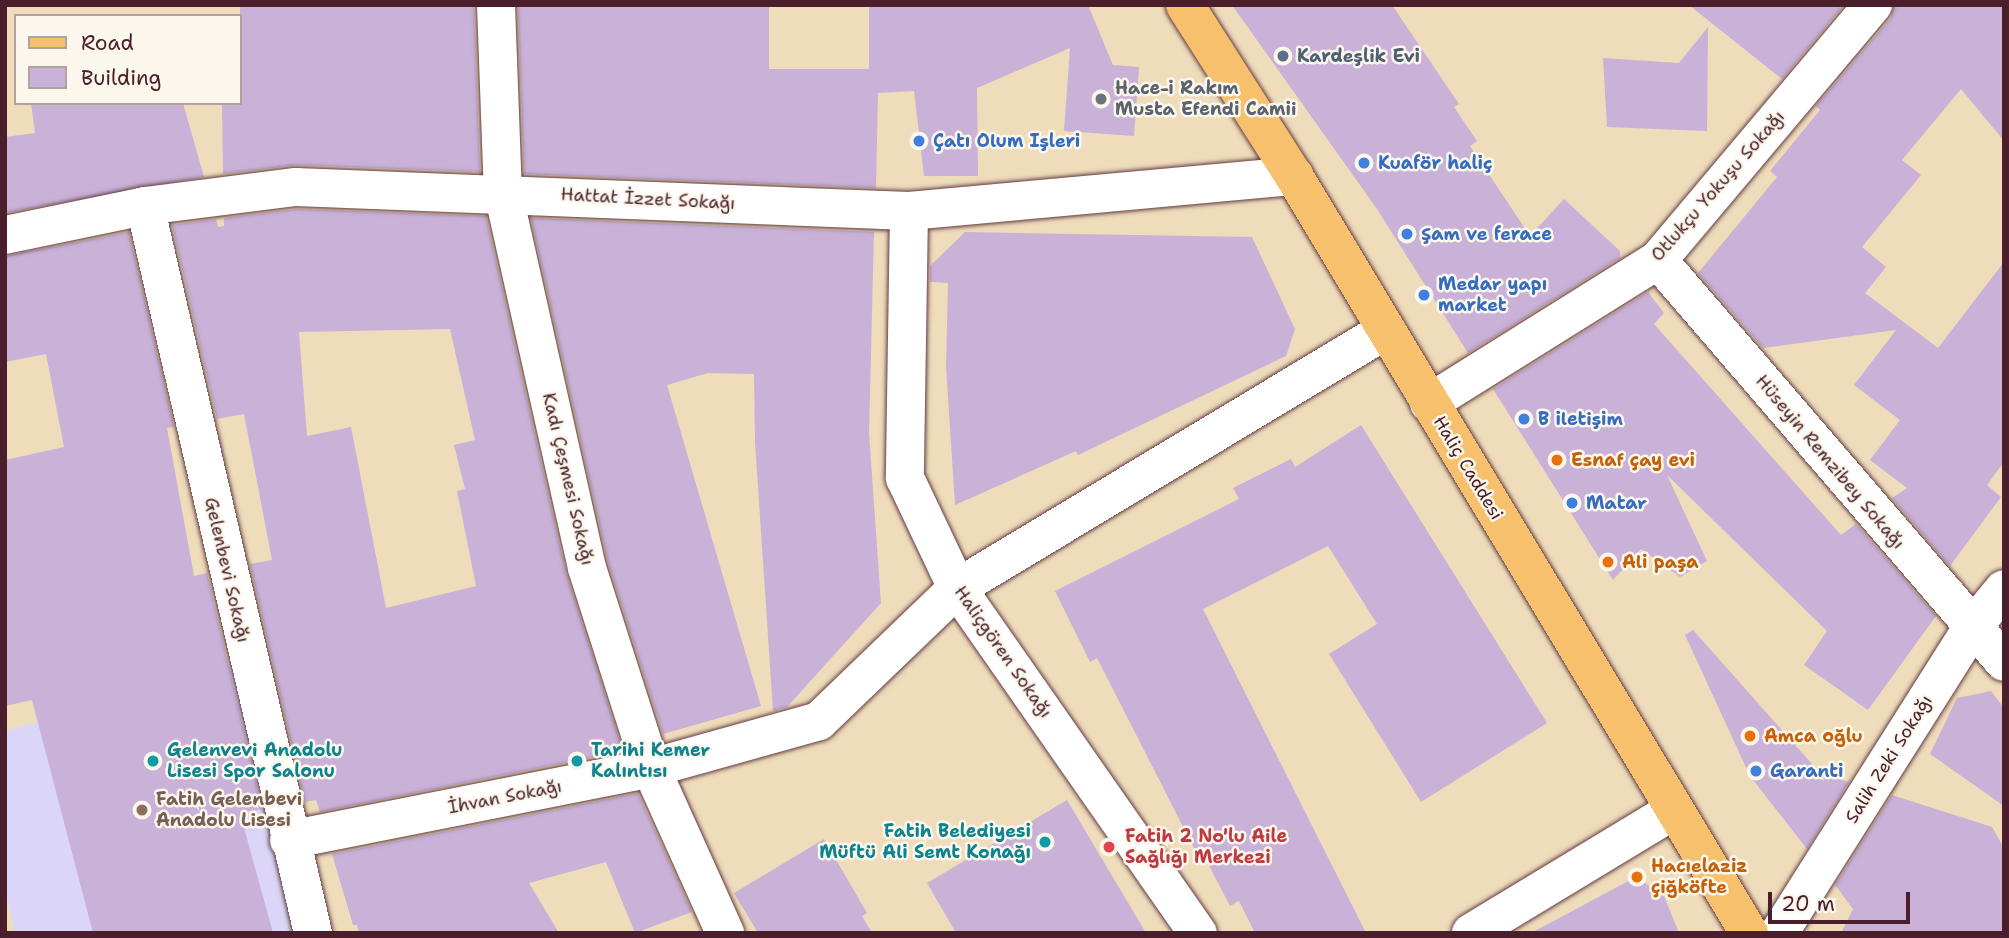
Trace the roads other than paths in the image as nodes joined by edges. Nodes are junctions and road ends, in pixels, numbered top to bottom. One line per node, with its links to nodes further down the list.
1 (496, 5): 5 (street, Kadı Çeşmesi Sokağı)
2 (1185, 5): 4 (main road, Haliç Caddesi)
3 (1873, 5): 9 (street, Otlukçu Yokuşu Sokağı)
4 (1294, 176): 7 (street, Hattat İzzet Sokağı); 10 (main road, Haliç Caddesi)
5 (503, 192): 6 (street, Hattat İzzet Sokağı); 7 (street, Hattat İzzet Sokağı); 16 (street, Kadı Çeşmesi Sokağı)
6 (145, 206): 8 (street, Hattat İzzet Sokağı); 18 (street, Gelenbevi Sokağı)
7 (909, 211): 12 (street, Haliçgören Sokağı)
8 (5, 235)
9 (1658, 260): 11 (street, Otlukçu Yokuşu Sokağı); 14 (street, Hüseyin Remzibey Sokağı)
10 (1386, 331): 11 (main road, Haliç Caddesi); 12 (street, İhvan Sokağı)
11 (1429, 403): 17 (main road, Haliç Caddesi)
12 (957, 588): 16 (street, İhvan Sokağı); 21 (street, Haliçgören Sokağı)
13 (2004, 589): 14 (street, Salih Zeki Sokağı)
14 (1972, 628): 15 (street, Hüseyin Remzibey Sokağı); 24 (street, Salih Zeki Sokağı)
15 (2004, 662)
16 (651, 768): 18 (street, İhvan Sokağı); 20 (street, Kadı Çeşmesi Sokağı)
17 (1674, 810): 22 (street); 23 (main road, Haliç Caddesi)
18 (289, 840): 19 (street, Gelenbevi Sokağı)
19 (313, 933)
20 (725, 933)
21 (1198, 933)
22 (1471, 933)
23 (1749, 933)
24 (1779, 933)

